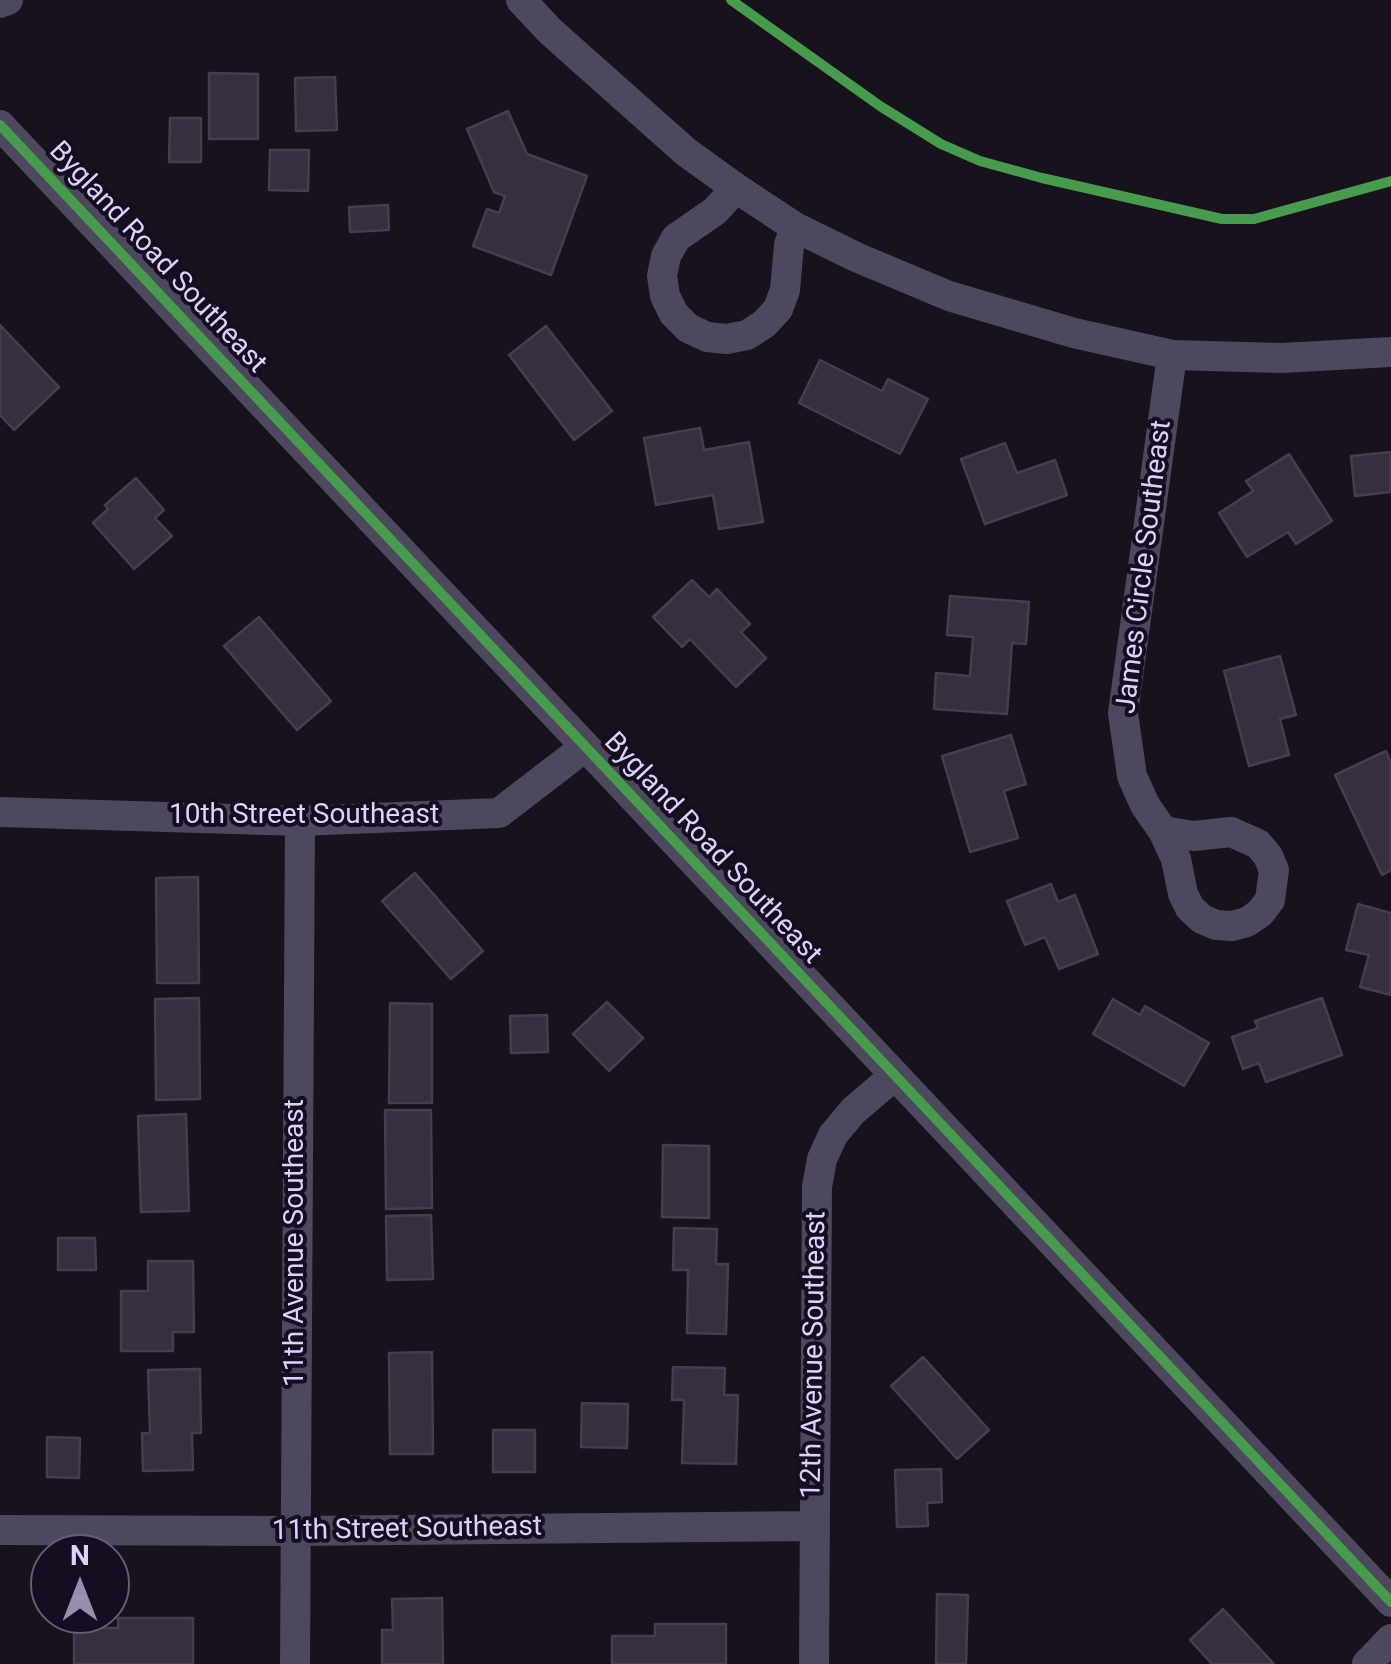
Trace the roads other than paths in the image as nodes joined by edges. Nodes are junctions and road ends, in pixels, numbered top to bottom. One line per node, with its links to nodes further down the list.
1 (8, 0): 3 (street)
2 (520, 0): 5 (street)
3 (0, 4)
4 (0, 125): 9 (street, Bygland Road Southeast)
5 (736, 188): 6 (street); 6 (street)
6 (796, 227): 8 (street)
7 (1391, 352): 8 (street)
8 (1172, 354): 12 (street, James Circle Southeast)
9 (585, 747): 11 (street, 10th Street Southeast); 13 (street, Bygland Road Southeast)
10 (0, 812): 11 (street, 10th Street Southeast)
11 (300, 821): 16 (street, 11th Avenue Southeast)
12 (1162, 831)
13 (894, 1076): 14 (street, 12th Avenue Southeast); 17 (street, Bygland Road Southeast)
14 (814, 1526): 16 (street, 11th Street Southeast); 20 (street, 12th Avenue Southeast)
15 (0, 1530): 16 (street, 11th Street Southeast)
16 (294, 1531): 19 (street, 11th Avenue Southeast)
17 (1391, 1602)
18 (1391, 1639): 21 (street)
19 (295, 1664)
20 (814, 1664)
21 (1367, 1664)

